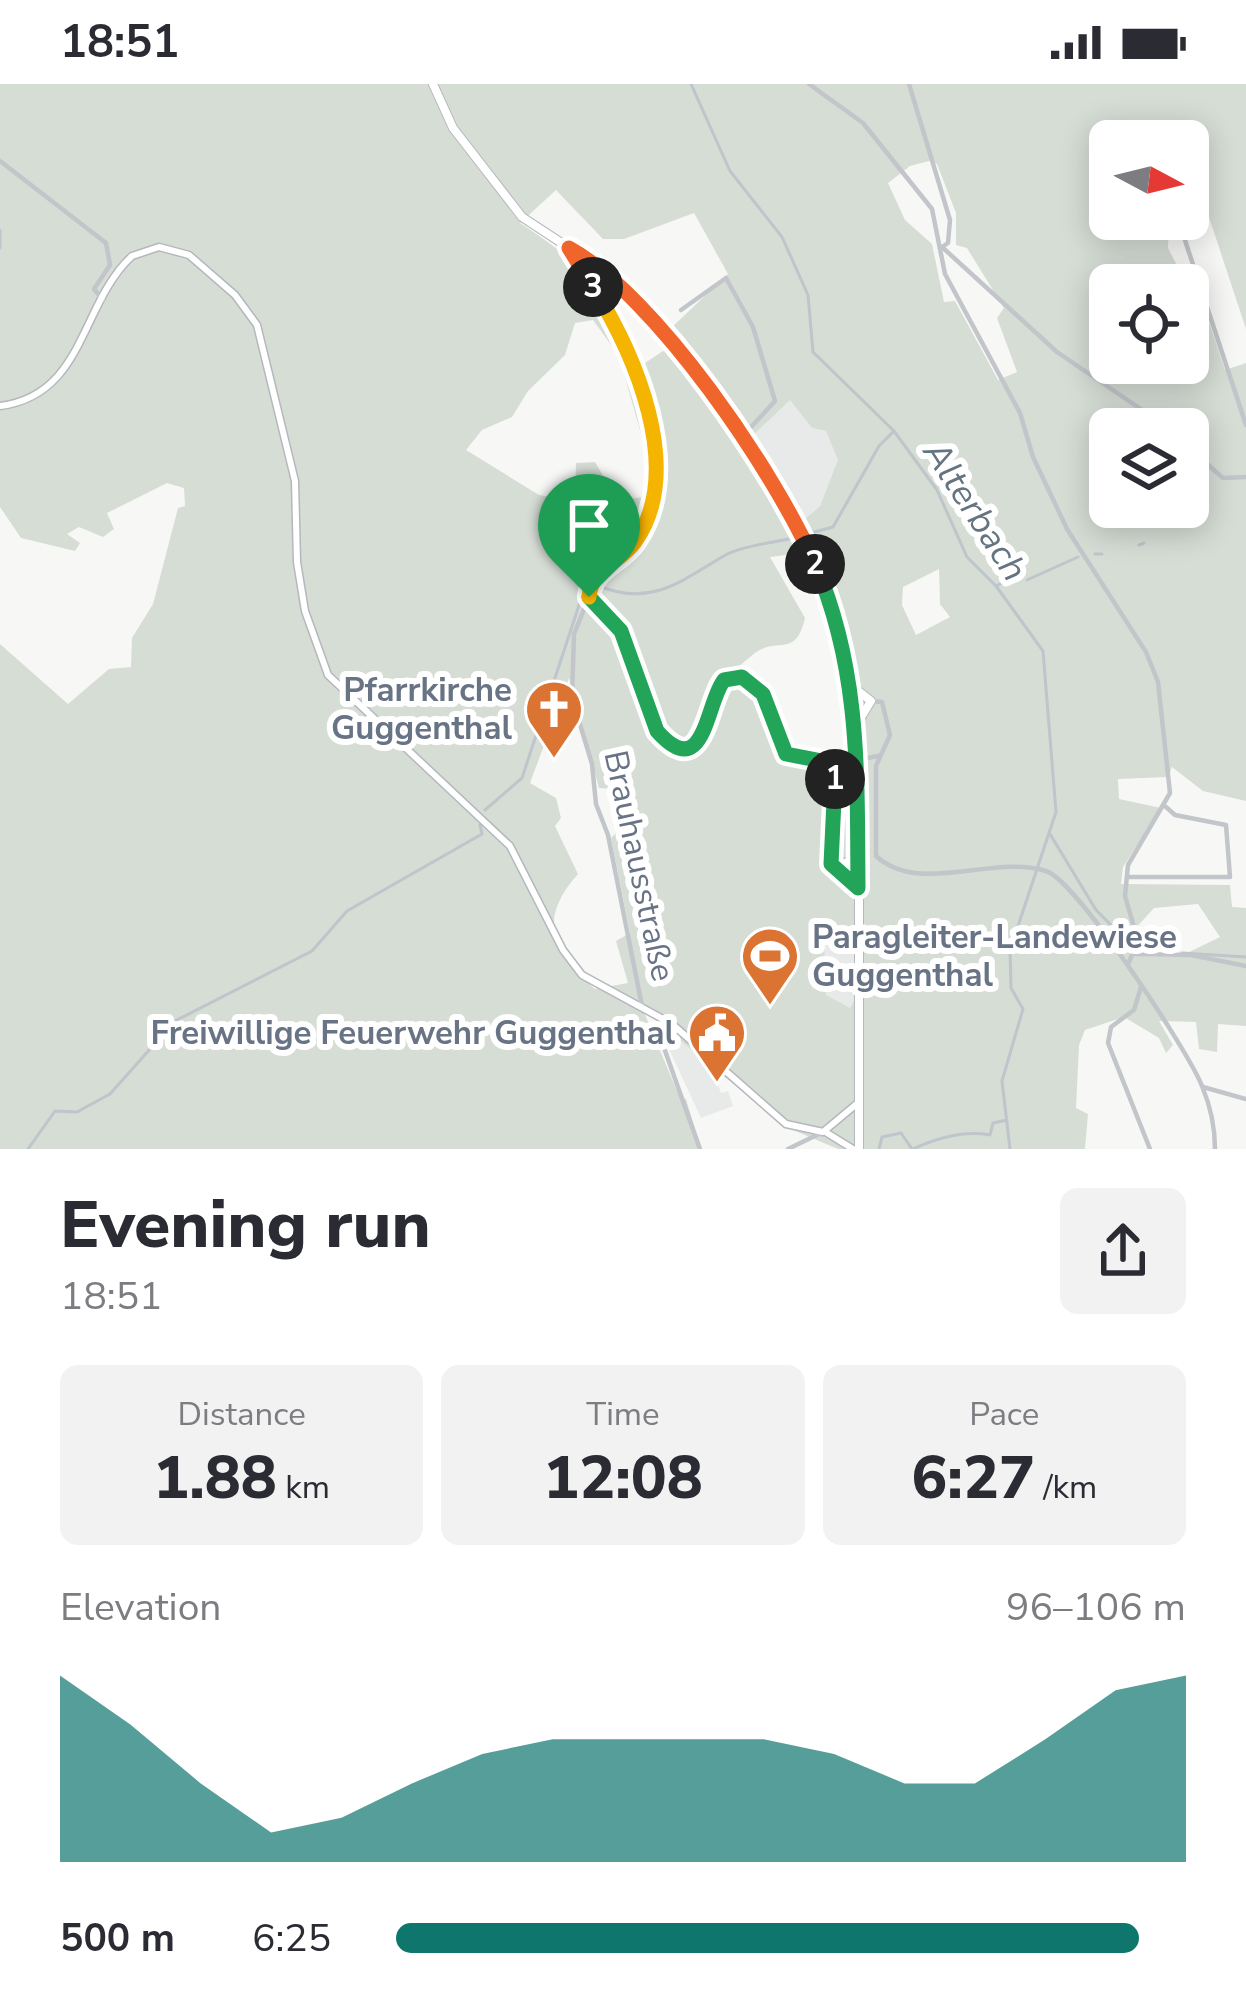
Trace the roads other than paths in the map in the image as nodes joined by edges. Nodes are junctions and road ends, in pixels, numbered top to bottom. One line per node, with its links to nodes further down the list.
1 (433, 84): 7 (main road)
2 (809, 84): 6 (street)
3 (909, 84): 6 (street)
4 (0, 161): 8 (street)
5 (1185, 240): 12 (street)
6 (942, 247): 11 (street); 22 (street)
7 (569, 248): 13 (main road); 16 (street, Brauhausstraße)
8 (103, 300): 10 (main road); 31 (main road)
9 (681, 310): 13 (street)
10 (0, 406)
11 (1138, 408)
12 (1246, 425)
13 (742, 436): 17 (main road)
14 (1209, 466): 15 (street)
15 (1246, 477)
16 (589, 597): 21 (street, Brauhausstraße); 31 (street, Brauhausstraße)
17 (851, 686): 18 (main road); 19 (main road)
18 (871, 701): 19 (main road); 20 (street)
19 (857, 725): 23 (main road, bridge)
20 (878, 756): 21 (street); 28 (street)
21 (838, 764): 24 (street)
22 (1166, 807): 25 (street); 25 (street)
23 (858, 854): 24 (main road); 26 (main road)
24 (837, 869): 26 (main road)
25 (1125, 877): 27 (street)
26 (858, 888): 35 (main road)
27 (1133, 954): 28 (street); 29 (street)
28 (1130, 962): 30 (street)
29 (1246, 966)
30 (1141, 987): 33 (street); 40 (street)
31 (642, 1006): 32 (main road)
32 (664, 1017): 36 (main road); 37 (street)
33 (1203, 1087): 34 (street); 41 (street)
34 (1246, 1099)
35 (859, 1102): 36 (main road); 39 (main road)
36 (823, 1132): 38 (street); 39 (main road)
37 (700, 1149)
38 (788, 1149)
39 (856, 1149)
40 (1150, 1149)
41 (1215, 1149)

